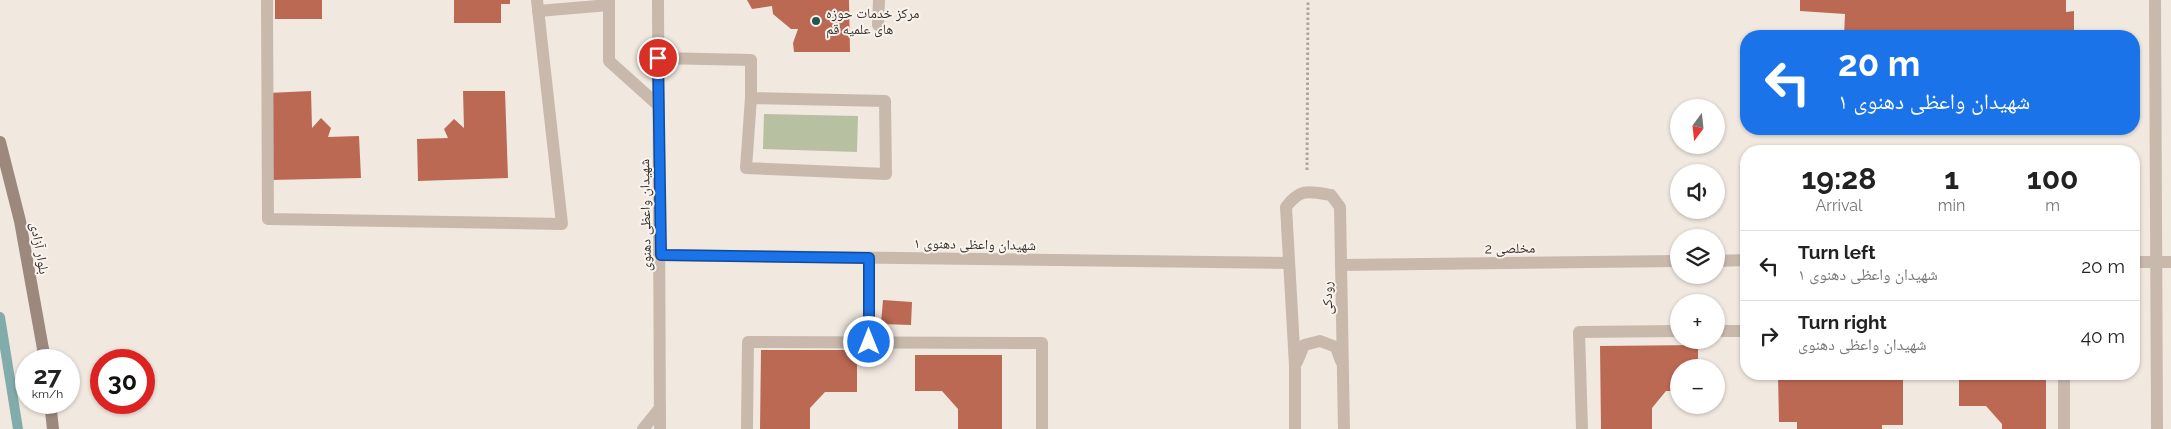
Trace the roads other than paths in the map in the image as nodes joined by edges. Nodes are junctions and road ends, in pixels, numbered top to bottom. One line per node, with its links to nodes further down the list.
1 (267, 0): 6 (street)
2 (658, 0): 8 (street, شهیدان واعظی دهنوی)
3 (879, 0): 7 (street)
4 (2155, 0): 18 (street)
5 (608, 2): 6 (street); 10 (street)
6 (537, 5)
7 (878, 25)
8 (658, 58): 9 (street); 10 (street, شهیدان واعظی دهنوی)
9 (751, 98): 9 (street)
10 (659, 106): 12 (street, شهیدان واعظی دهنوی)
11 (0, 142): 26 (main road, بلوار آزادی)
12 (661, 255): 13 (street, شهیدان واعظی دهنوی ۱); 30 (street, شهیدان واعظی دهنوی)
13 (869, 258): 20 (street, شهیدان واعظی دهنوی ۱); 25 (street)
14 (1740, 260): 16 (street)
15 (1670, 261): 21 (street, مخلصی 2)
16 (1725, 261)
17 (2140, 262): 18 (street)
18 (2156, 262): 19 (street); 41 (street)
19 (2171, 262)
20 (1290, 263): 21 (street, رودکی); 27 (street)
21 (1341, 265): 28 (street, رودکی)
22 (1670, 331): 39 (street)
23 (1725, 331): 24 (street)
24 (1740, 331)
25 (869, 342): 35 (street); 36 (street)
26 (43, 349)
27 (1295, 366): 28 (street); 37 (street)
28 (1343, 368): 38 (street, رودکی)
29 (2064, 380): 40 (street)
30 (660, 408): 33 (street); 34 (street, شهیدان واعظی دهنوی)
31 (51, 414): 32 (main road)
32 (53, 429)
33 (643, 429)
34 (660, 429)
35 (747, 429)
36 (1042, 429)
37 (1295, 429)
38 (1344, 429)
39 (1582, 429)
40 (2064, 429)
41 (2157, 429)

